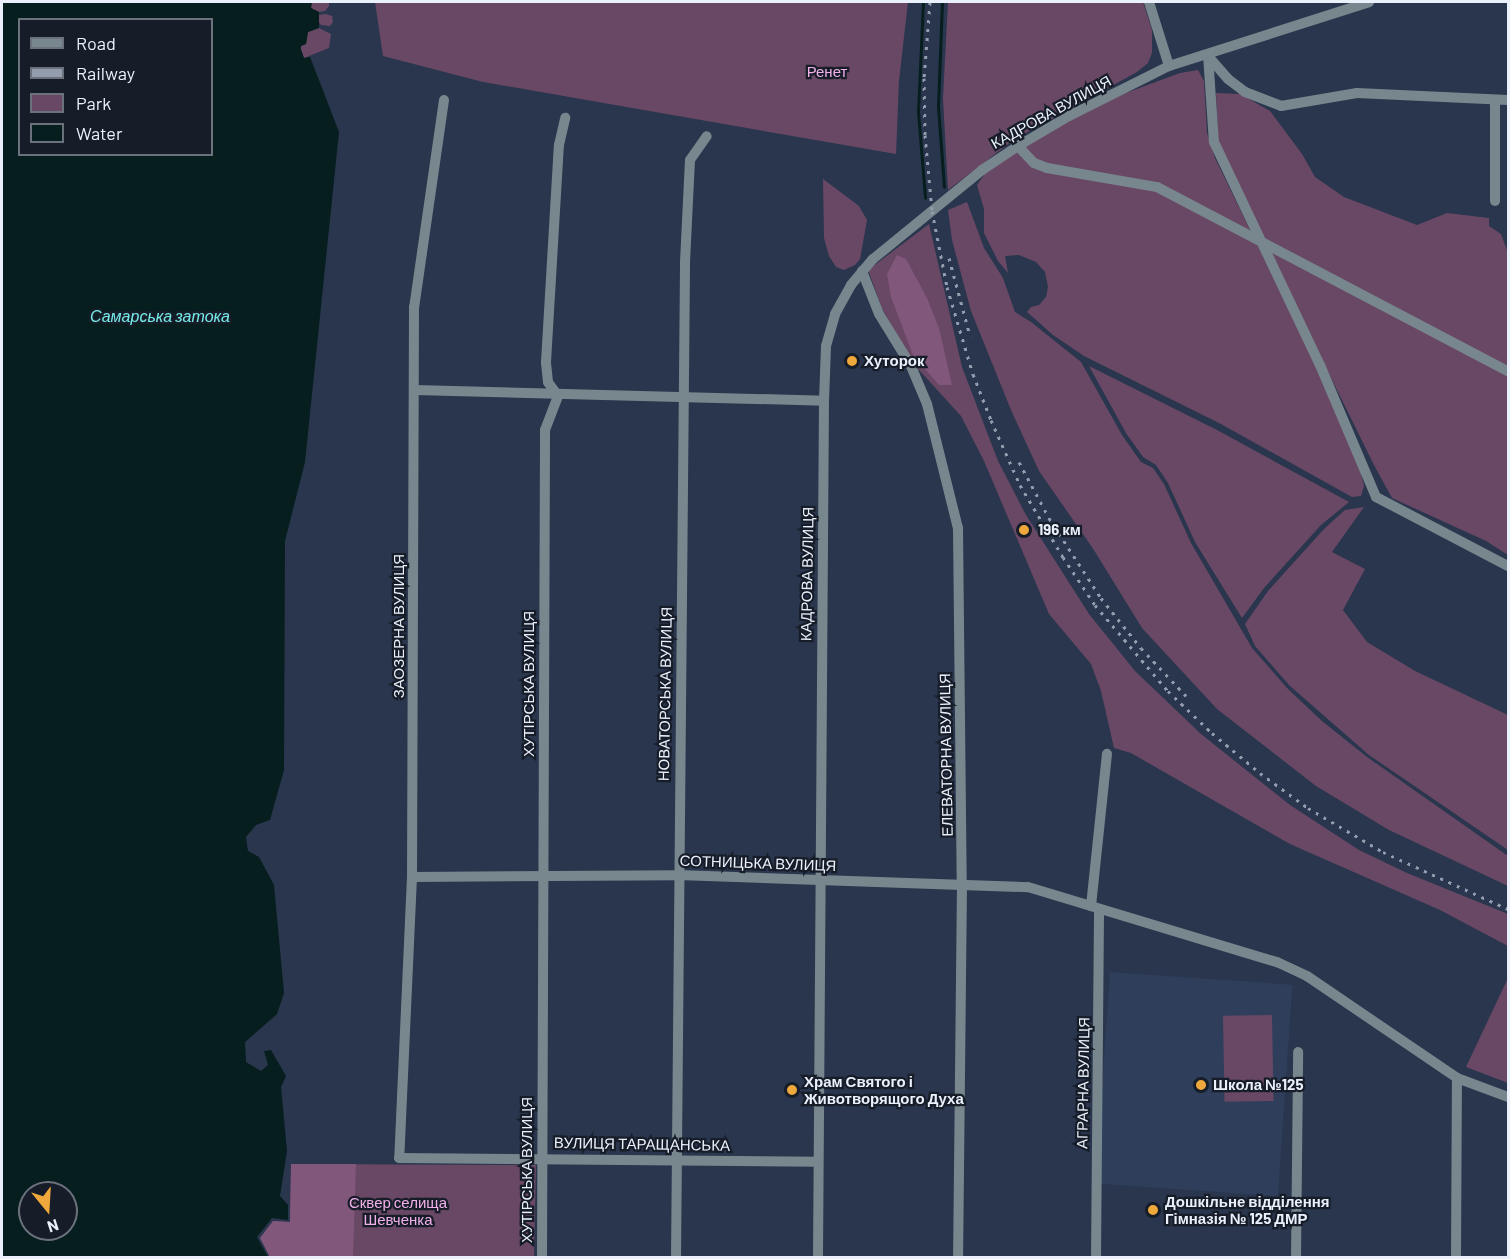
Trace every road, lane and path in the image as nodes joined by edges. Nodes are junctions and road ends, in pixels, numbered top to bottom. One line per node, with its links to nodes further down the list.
1 (1149, 2): 4 (street)
2 (1370, 2): 3 (street, КАДРОВА ВУЛИЦЯ)
3 (1208, 56): 4 (street, КАДРОВА ВУЛИЦЯ); 6 (street); 12 (street)
4 (1170, 66): 10 (street, КАДРОВА ВУЛИЦЯ)
5 (444, 100): 15 (street, ЗАОЗЕРНА ВУЛИЦЯ)
6 (1495, 100): 7 (street); 11 (street)
7 (1509, 100)
8 (565, 118): 16 (street)
9 (707, 136): 17 (street, НОВАТОРСЬКА ВУЛИЦЯ)
10 (1018, 146): 12 (street); 13 (street, КАДРОВА ВУЛИЦЯ)
11 (1495, 201)
12 (1262, 244): 14 (street); 19 (street)
13 (862, 271): 18 (street, КАДРОВА ВУЛИЦЯ); 25 (street, ЕЛЕВАТОРНА ВУЛИЦЯ)
14 (1509, 371)
15 (415, 390): 16 (street); 22 (street, ЗАОЗЕРНА ВУЛИЦЯ)
16 (558, 396): 17 (street); 23 (street, ХУТІРСЬКА ВУЛИЦЯ)
17 (683, 399): 18 (street); 21 (street, НОВАТОРСЬКА ВУЛИЦЯ)
18 (824, 401): 24 (street, КАДРОВА ВУЛИЦЯ)
19 (1509, 566)
20 (1107, 754): 26 (street, АГРАРНА ВУЛИЦЯ)
21 (678, 875): 23 (street, СОТНИЦЬКА ВУЛИЦЯ); 24 (street, СОТНИЦЬКА ВУЛИЦЯ); 32 (street, НОВАТОРСЬКА ВУЛИЦЯ)
22 (412, 877): 23 (street, СОТНИЦЬКА ВУЛИЦЯ); 30 (street, ЗАОЗЕРНА ВУЛИЦЯ)
23 (542, 878): 31 (street, ХУТІРСЬКА ВУЛИЦЯ)
24 (819, 881): 25 (street, СОТНИЦЬКА ВУЛИЦЯ); 33 (street, КАДРОВА ВУЛИЦЯ)
25 (962, 883): 26 (street, СОТНИЦЬКА ВУЛИЦЯ); 37 (street, ЕЛЕВАТОРНА ВУЛИЦЯ)
26 (1095, 908): 28 (street, СОТНИЦЬКА ВУЛИЦЯ); 38 (street, АГРАРНА ВУЛИЦЯ)
27 (1298, 1052): 39 (street)
28 (1457, 1078): 29 (street, СОТНИЦЬКА ВУЛИЦЯ); 40 (street)
29 (1509, 1098)
30 (398, 1153): 31 (street, ВУЛИЦЯ ТАРАЩАНСЬКА)
31 (542, 1158): 32 (street, ВУЛИЦЯ ТАРАЩАНСЬКА); 35 (street, ХУТІРСЬКА ВУЛИЦЯ)
32 (678, 1159): 33 (street, ВУЛИЦЯ ТАРАЩАНСЬКА); 36 (street, НОВАТОРСЬКА ВУЛИЦЯ)
33 (817, 1162): 34 (street, КАДРОВА ВУЛИЦЯ)
34 (819, 1256)
35 (542, 1257)
36 (676, 1257)
37 (958, 1257)
38 (1096, 1257)
39 (1296, 1257)
40 (1456, 1257)

